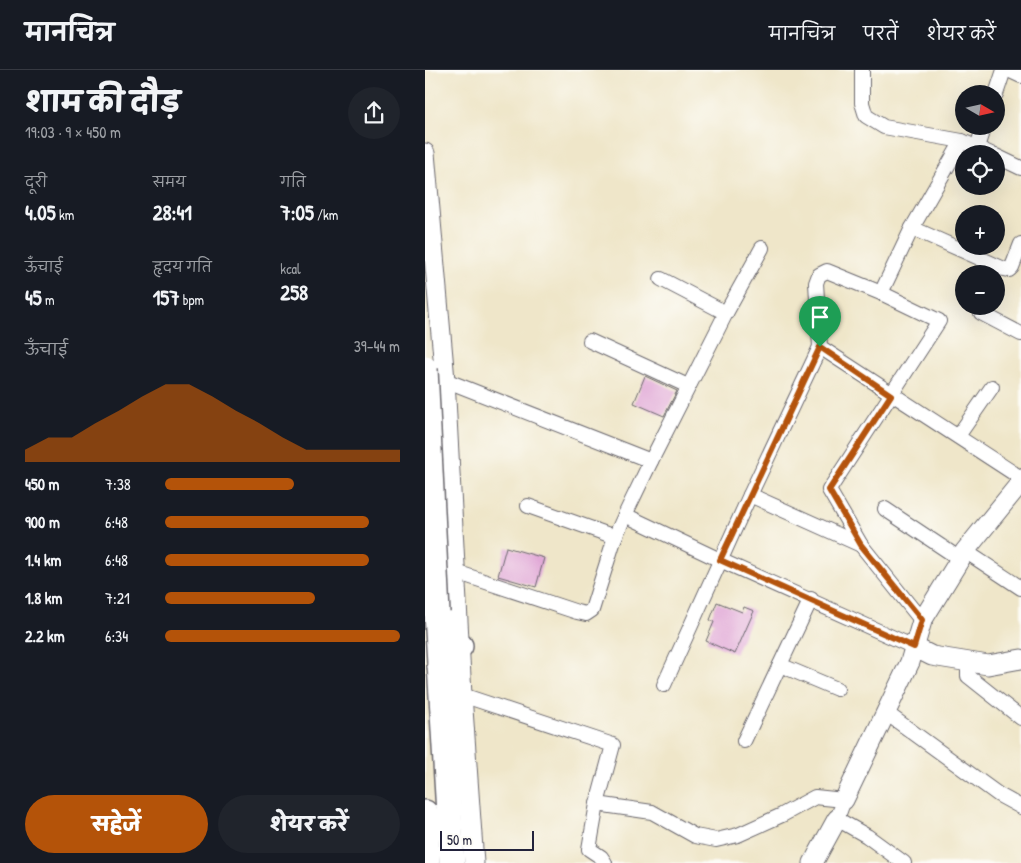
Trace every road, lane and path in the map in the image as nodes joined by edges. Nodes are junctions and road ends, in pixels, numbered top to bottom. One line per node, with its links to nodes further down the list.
1 (862, 70): 6 (street)
2 (1004, 70): 5 (street)
3 (1008, 70): 4 (street)
4 (1021, 76)
5 (999, 85)
6 (962, 141): 7 (street); 11 (street)
7 (972, 145)
8 (425, 153): 21 (street)
9 (1005, 160): 10 (street)
10 (1021, 168)
11 (912, 228): 12 (street); 15 (street)
12 (1021, 244)
13 (762, 248): 16 (street)
14 (661, 279): 16 (street)
15 (881, 293): 20 (street); 25 (street)
16 (726, 313): 23 (street)
17 (985, 315): 18 (street)
18 (1021, 334)
19 (590, 341): 23 (street)
20 (820, 347): 25 (street); 30 (street)
21 (435, 374): 22 (street); 27 (street); 39 (street); 47 (highway, bridge)
22 (425, 380)
23 (688, 386): 27 (street)
24 (992, 387): 26 (street)
25 (891, 395): 26 (street); 35 (street)
26 (958, 436): 28 (street)
27 (651, 461): 33 (street)
28 (1021, 478)
29 (1018, 493): 36 (street)
30 (750, 495): 35 (street); 37 (street)
31 (528, 506): 34 (street)
32 (885, 509): 36 (street)
33 (625, 515): 34 (street); 37 (street)
34 (615, 537): 39 (street)
35 (861, 545): 42 (street)
36 (962, 555): 40 (street); 42 (street)
37 (720, 560): 41 (street); 49 (street)
38 (425, 572): 39 (street)
39 (456, 572): 43 (street)
40 (1021, 588)
41 (811, 599): 44 (street); 48 (street)
42 (922, 620): 44 (street)
43 (460, 646): 47 (highway); 51 (street)
44 (914, 647): 46 (street); 52 (street)
45 (1021, 659): 46 (street)
46 (968, 662): 53 (street)
47 (439, 665): 61 (highway)
48 (780, 665): 50 (street); 54 (street)
49 (664, 685)
50 (837, 689)
51 (462, 695): 56 (street); 62 (street)
52 (885, 712): 55 (street); 57 (street)
53 (1021, 718)
54 (744, 741)
55 (844, 800): 56 (street); 59 (street)
56 (597, 804): 63 (street)
57 (1021, 807)
58 (425, 813): 60 (highway)
59 (837, 819): 64 (street); 65 (street)
60 (427, 863)
61 (452, 863)
62 (474, 863)
63 (605, 863)
64 (813, 863)
65 (904, 863)

